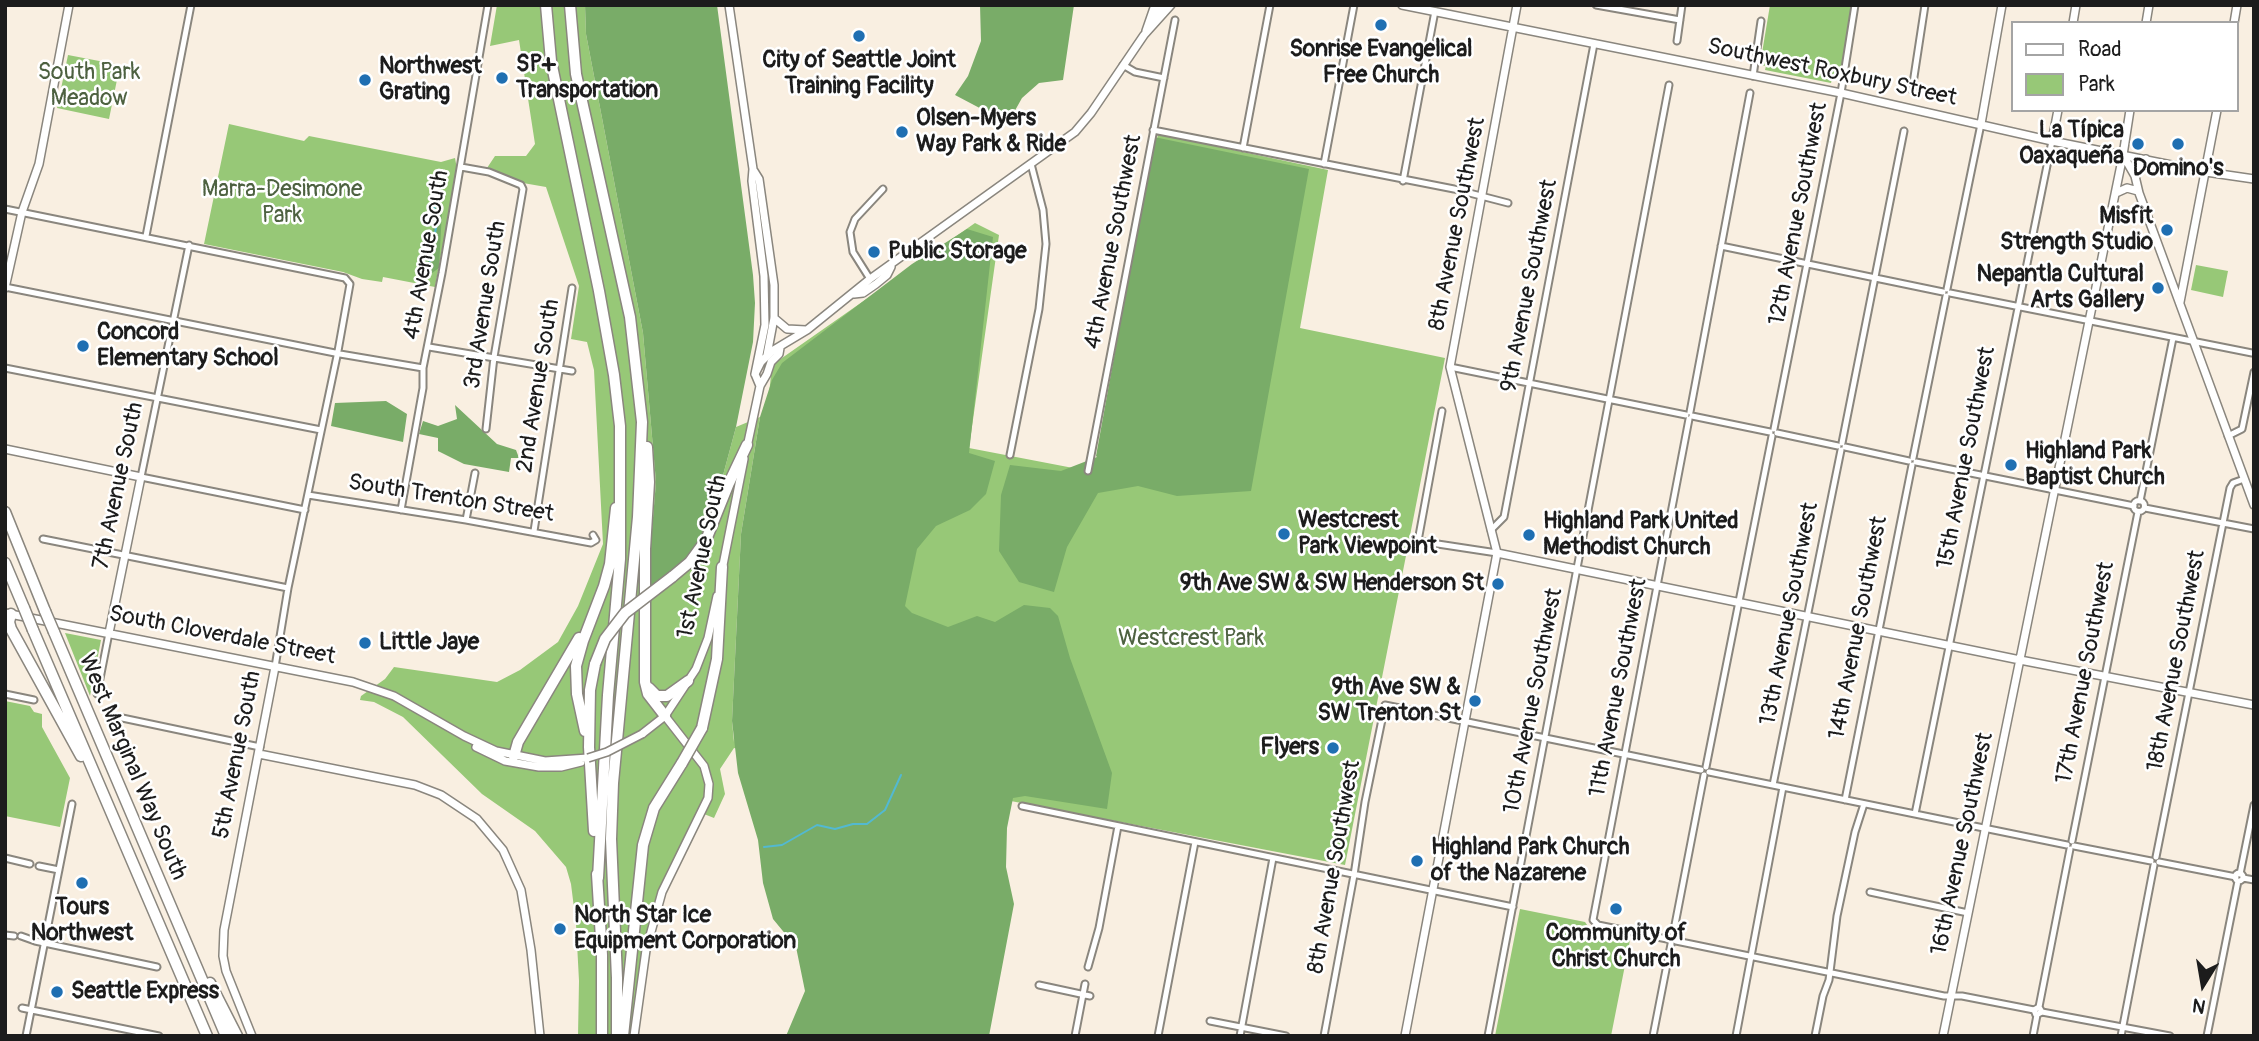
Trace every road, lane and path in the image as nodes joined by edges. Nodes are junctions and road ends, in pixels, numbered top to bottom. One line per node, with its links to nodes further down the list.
1 (69, 5): 58 (street)
2 (191, 5): 59 (street)
3 (488, 5): 46 (street, 4th Avenue South)
4 (547, 5): 111 (highway)
5 (570, 5): 100 (highway)
6 (729, 5): 47 (street)
7 (1155, 5): 24 (street)
8 (1163, 5): 24 (street)
9 (1171, 5): 24 (street)
10 (1270, 5): 41 (street)
11 (1354, 5): 45 (street)
12 (1402, 5): 19 (street, Southwest Roxbury Street)
13 (1517, 5): 23 (street, 8th Avenue Southwest)
14 (1596, 5): 21 (street)
15 (1682, 5): 21 (street)
16 (1856, 5): 33 (street, 12th Avenue Southwest)
17 (1925, 5): 31 (street)
18 (2002, 5): 37 (street, 14th Avenue Southwest)
19 (1435, 11): 23 (street, Southwest Roxbury Street); 51 (street)
20 (1175, 20): 29 (street, 4th Avenue Southwest)
21 (1680, 20): 25 (street)
22 (1761, 21): 28 (street)
23 (1514, 27): 26 (street, Southwest Roxbury Street); 55 (street, 8th Avenue Southwest)
24 (1144, 35): 27 (street)
25 (1677, 41)
26 (1594, 44): 28 (street, Southwest Roxbury Street); 95 (street, 9th Avenue Southwest)
27 (1122, 65): 29 (street); 44 (street)
28 (1753, 76): 33 (street, Southwest Roxbury Street)
29 (1164, 78): 38 (street, 4th Avenue Southwest)
30 (1669, 85): 97 (street, 10th Avenue Southwest)
31 (1912, 90)
32 (1750, 93): 61 (street, 11th Avenue Southwest)
33 (1842, 93): 37 (street, Southwest Roxbury Street); 62 (street, 12th Avenue Southwest)
34 (2058, 112): 40 (street, 15th Avenue Southwest)
35 (2131, 112): 42 (street, 16th Avenue Southwest)
36 (2217, 112): 48 (street)
37 (1981, 124): 40 (street, Southwest Roxbury Street); 70 (street, 14th Avenue Southwest)
38 (1153, 130): 41 (street); 110 (street, 4th Avenue Southwest)
39 (1904, 131): 66 (street, 13th Avenue Southwest)
40 (2052, 141): 42 (street, Southwest Roxbury Street); 73 (street, 15th Avenue Southwest)
41 (1243, 148): 45 (street)
42 (2123, 155): 43 (street, Southwest Roxbury Street); 49 (street); 54 (street, 16th Avenue Southwest)
43 (2146, 159): 48 (street, Southwest Roxbury Street); 49 (street)
44 (1031, 164): 63 (street); 108 (street)
45 (1324, 164): 51 (street)
46 (461, 167): 81 (street, 4th Avenue South); 86 (street, 3rd Avenue South)
47 (753, 169): 74 (street); 77 (street)
48 (2206, 172): 50 (street, Southwest Roxbury Street); 64 (street)
49 (2135, 176): 53 (street)
50 (2254, 179)
51 (1404, 181): 55 (street)
52 (883, 189): 67 (street)
53 (2138, 191): 54 (street); 65 (street)
54 (2115, 194): 76 (street, 16th Avenue Southwest)
55 (1482, 198): 56 (street); 87 (street, 8th Avenue Southwest)
56 (1507, 203)
57 (5, 209): 58 (street)
58 (22, 212): 59 (street); 68 (street)
59 (146, 236): 60 (street)
60 (189, 245): 75 (street, 7th Avenue South); 84 (street, 5th Avenue South)
61 (1721, 246): 62 (street); 99 (street, 11th Avenue Southwest)
62 (1807, 264): 66 (street); 103 (street, 12th Avenue Southwest)
63 (893, 265): 67 (street); 71 (street)
64 (2188, 266): 65 (street); 72 (street)
65 (2166, 267): 72 (street)
66 (1875, 278): 70 (street); 106 (street, 13th Avenue Southwest)
67 (870, 279): 71 (street)
68 (5, 288): 75 (street)
69 (572, 288): 90 (street, 2nd Avenue South)
70 (1946, 292): 73 (street); 109 (street, 14th Avenue Southwest)
71 (853, 295): 78 (street)
72 (2180, 304): 80 (street)
73 (2017, 306): 76 (street); 113 (street, 15th Avenue Southwest)
74 (774, 318): 78 (street); 83 (street)
75 (173, 320): 84 (street); 96 (street, 7th Avenue South)
76 (2089, 321): 79 (street); 116 (street, 16th Avenue Southwest)
77 (765, 325): 83 (street); 93 (street)
78 (807, 330): 82 (street)
79 (2173, 338): 80 (street); 118 (street)
80 (2193, 341): 85 (street); 104 (street)
81 (429, 347): 86 (street); 89 (street, 4th Avenue South)
82 (780, 347): 83 (street); 94 (street)
83 (770, 352): 93 (street); 94 (street)
84 (338, 353): 89 (street); 102 (street, 5th Avenue South)
85 (2253, 353)
86 (494, 357): 90 (street); 101 (street, 3rd Avenue South)
87 (1450, 367): 95 (street); 128 (street)
88 (5, 368): 96 (street)
89 (423, 368): 123 (street, 4th Avenue South)
90 (561, 369): 91 (street); 129 (street, 2nd Avenue South)
91 (572, 371)
92 (2254, 372): 104 (street)
93 (755, 374): 94 (street)
94 (761, 383): 105 (street, 1st Avenue South)
95 (1530, 383): 97 (street); 128 (street, 9th Avenue Southwest)
96 (157, 398): 102 (street); 114 (street, 7th Avenue South)
97 (1609, 399): 99 (street); 136 (street, 10th Avenue Southwest)
98 (1442, 411): 132 (street)
99 (1689, 416): 103 (street); 137 (street, 11th Avenue Southwest)
100 (642, 422): 150 (highway); 220 (highway)
101 (486, 429)
102 (321, 430): 117 (street, 5th Avenue South)
103 (1773, 433): 106 (street); 139 (street, 12th Avenue Southwest)
104 (2228, 436): 115 (street)
105 (747, 445): 135 (street, 1st Avenue South); 162 (highway, bridge)
106 (1841, 446): 109 (street); 142 (street, 13th Avenue Southwest)
107 (5, 449): 114 (street)
108 (1010, 455)
109 (1912, 461): 113 (street); 143 (street, 14th Avenue Southwest)
110 (1088, 471)
111 (620, 472): 140 (highway); 187 (highway)
112 (475, 473): 125 (street)
113 (1984, 476): 116 (street); 145 (street, 15th Avenue Southwest)
114 (141, 477): 122 (street); 133 (street, 7th Avenue South)
115 (2244, 479): 119 (street); 126 (street, 18th Avenue Southwest)
116 (2054, 490): 121 (street); 146 (street, 16th Avenue Southwest)
117 (308, 495): 122 (street, 5th Avenue South); 123 (street, South Trenton Street)
118 (2140, 501): 120 (street); 121 (street)
119 (2254, 505)
120 (2144, 508): 121 (street); 126 (street)
121 (2136, 509): 148 (street, 17th Avenue Southwest)
122 (305, 510): 138 (street, 5th Avenue South)
123 (401, 510): 125 (street, South Trenton Street)
124 (5, 512): 191 (highway, West Marginal Way South, bridge)
125 (466, 520): 129 (street, South Trenton Street)
126 (2223, 523): 127 (street); 151 (street, 18th Avenue Southwest)
127 (2254, 528)
128 (1491, 530): 132 (street)
129 (534, 531): 131 (street, South Trenton Street)
130 (43, 539): 133 (street)
131 (587, 542)
132 (1497, 553): 136 (street); 159 (street)
133 (124, 555): 138 (street); 144 (street, 7th Avenue South)
134 (5, 564): 170 (highway, West Marginal Way South, bridge)
135 (722, 567): 149 (street, 1st Avenue South); 221 (highway, bridge)
136 (1577, 568): 137 (street); 160 (street, 10th Avenue Southwest)
137 (1656, 585): 139 (street); 163 (street, 11th Avenue Southwest)
138 (288, 588): 147 (street, 5th Avenue South)
139 (1740, 602): 142 (street); 165 (street, 12th Avenue Southwest)
140 (595, 611): 162 (highway); 164 (highway)
141 (8, 614): 144 (street, South Cloverdale Street); 170 (highway)
142 (1807, 616): 143 (street); 166 (street, 13th Avenue Southwest)
143 (1878, 630): 145 (street); 168 (street, 14th Avenue Southwest)
144 (109, 633): 147 (street, South Cloverdale Street); 153 (street, 7th Avenue South)
145 (1950, 645): 146 (street); 174 (street, 15th Avenue Southwest)
146 (2020, 660): 148 (street); 176 (street, 16th Avenue Southwest)
147 (275, 667): 156 (street, South Cloverdale Street); 161 (street, 5th Avenue South)
148 (2104, 676): 151 (street); 178 (street, 17th Avenue Southwest)
149 (688, 681): 150 (highway); 158 (street, 1st Avenue South)
150 (645, 682): 158 (highway)
151 (2189, 692): 155 (street); 181 (street, 18th Avenue Southwest)
152 (5, 694): 154 (street)
153 (97, 694)
154 (34, 700)
155 (2254, 705)
156 (426, 714): 162 (street, South Cloverdale Street); 164 (street, South Cloverdale Street)
157 (108, 715): 161 (street)
158 (665, 716): 162 (street, South Cloverdale Street, bridge); 222 (street)
159 (1465, 721): 160 (street); 185 (street, 8th Avenue Southwest); 189 (street)
160 (1545, 738): 163 (street); 192 (street, 10th Avenue Southwest)
161 (259, 750): 217 (street, 5th Avenue South); 218 (street)
162 (589, 752): 164 (street, South Cloverdale Street, bridge); 187 (highway)
163 (1625, 755): 165 (street); 195 (street, 11th Avenue Southwest)
164 (514, 756)
165 (1705, 771): 166 (street); 195 (street, 12th Avenue Southwest)
166 (1773, 786): 167 (street)
167 (1783, 788): 168 (street); 197 (street)
168 (1845, 800): 171 (street)
169 (72, 804): 184 (street)
170 (107, 804): 214 (highway, West Marginal Way South)
171 (1864, 804): 174 (street); 200 (street)
172 (2254, 805): 186 (street)
173 (1023, 806): 175 (street)
174 (1916, 814): 176 (street)
175 (1118, 826): 177 (street); 199 (street)
176 (1986, 828): 178 (street); 193 (street, 16th Avenue Southwest)
177 (1195, 842): 180 (street); 224 (street)
178 (2071, 845): 181 (street); 208 (street, 17th Avenue Southwest)
179 (5, 858): 182 (street)
180 (1273, 858): 185 (street); 210 (street)
181 (2155, 861): 186 (street); 211 (street, 18th Avenue Southwest)
182 (30, 863)
183 (39, 866): 184 (street)
184 (59, 870): 196 (street)
185 (1354, 874): 189 (street); 227 (street, 8th Avenue Southwest)
186 (2239, 877): 188 (street); 237 (street)
187 (598, 878): 219 (highway)
188 (2254, 880)
189 (1432, 891): 192 (street); 228 (street)
190 (1870, 892): 193 (street)
191 (168, 899): 215 (highway, West Marginal Way South); 216 (highway)
192 (1513, 907): 229 (street, 10th Avenue Southwest)
193 (1968, 913): 205 (street, 16th Avenue Southwest)
194 (5, 934): 196 (street)
195 (1672, 940): 197 (street); 230 (street, 12th Avenue Southwest)
196 (44, 943): 198 (street); 207 (street)
197 (1751, 957): 200 (street); 231 (street)
198 (157, 967)
199 (1088, 967)
200 (1830, 973): 205 (street); 232 (street)
201 (1084, 984): 203 (street)
202 (1039, 985): 203 (street)
203 (1083, 994): 204 (street); 223 (street)
204 (1090, 996)
205 (1951, 996): 208 (street); 233 (street, 16th Avenue Southwest)
206 (22, 1008): 207 (street)
207 (32, 1010): 212 (street); 213 (street)
208 (2038, 1011): 211 (street); 234 (street, 17th Avenue Southwest)
209 (1210, 1021): 210 (street)
210 (1241, 1027): 225 (street); 226 (street)
211 (2122, 1027): 235 (street, 18th Avenue Southwest); 236 (street)
212 (26, 1036)
213 (159, 1036)
214 (207, 1036)
215 (226, 1036)
216 (237, 1036)
217 (252, 1036)
218 (540, 1036)
219 (602, 1036)
220 (617, 1036)
221 (623, 1036)
222 (634, 1036)
223 (1075, 1036)
224 (1158, 1036)
225 (1240, 1036)
226 (1286, 1036)
227 (1324, 1036)
228 (1405, 1036)
229 (1488, 1036)
230 (1653, 1036)
231 (1736, 1036)
232 (1815, 1036)
233 (1943, 1036)
234 (2033, 1036)
235 (2120, 1036)
236 (2170, 1036)
237 (2207, 1036)

